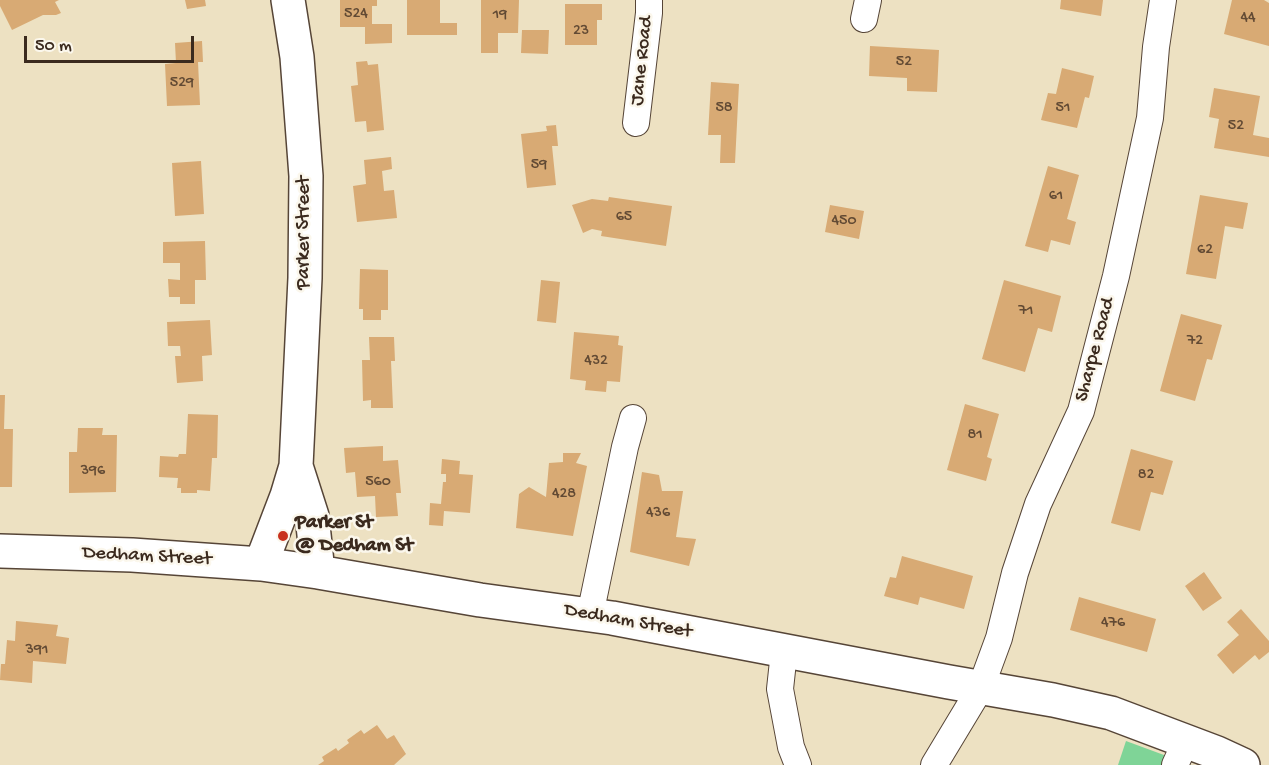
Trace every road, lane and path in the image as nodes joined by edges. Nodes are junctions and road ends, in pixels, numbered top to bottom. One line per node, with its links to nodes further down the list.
1 (288, 0): 6 (main road, Parker Street)
2 (649, 0): 4 (street, Jane Road)
3 (1163, 0): 12 (street, Sharpe Road)
4 (636, 123)
5 (633, 418): 10 (street)
6 (296, 466): 8 (main road, Parker Street); 9 (main road, Parker Street)
7 (0, 551): 8 (main road, Dedham Street)
8 (261, 564): 9 (main road, Dedham Street)
9 (318, 572): 10 (main road, Dedham Street)
10 (590, 615): 11 (main road, Dedham Street)
11 (784, 652): 12 (main road, Dedham Street); 14 (street)
12 (981, 687): 13 (main road, Dedham Street); 15 (street, Sharpe Road)
13 (1181, 753): 16 (main road, Dedham Street)
14 (798, 765)
15 (934, 765)
16 (1243, 765)

